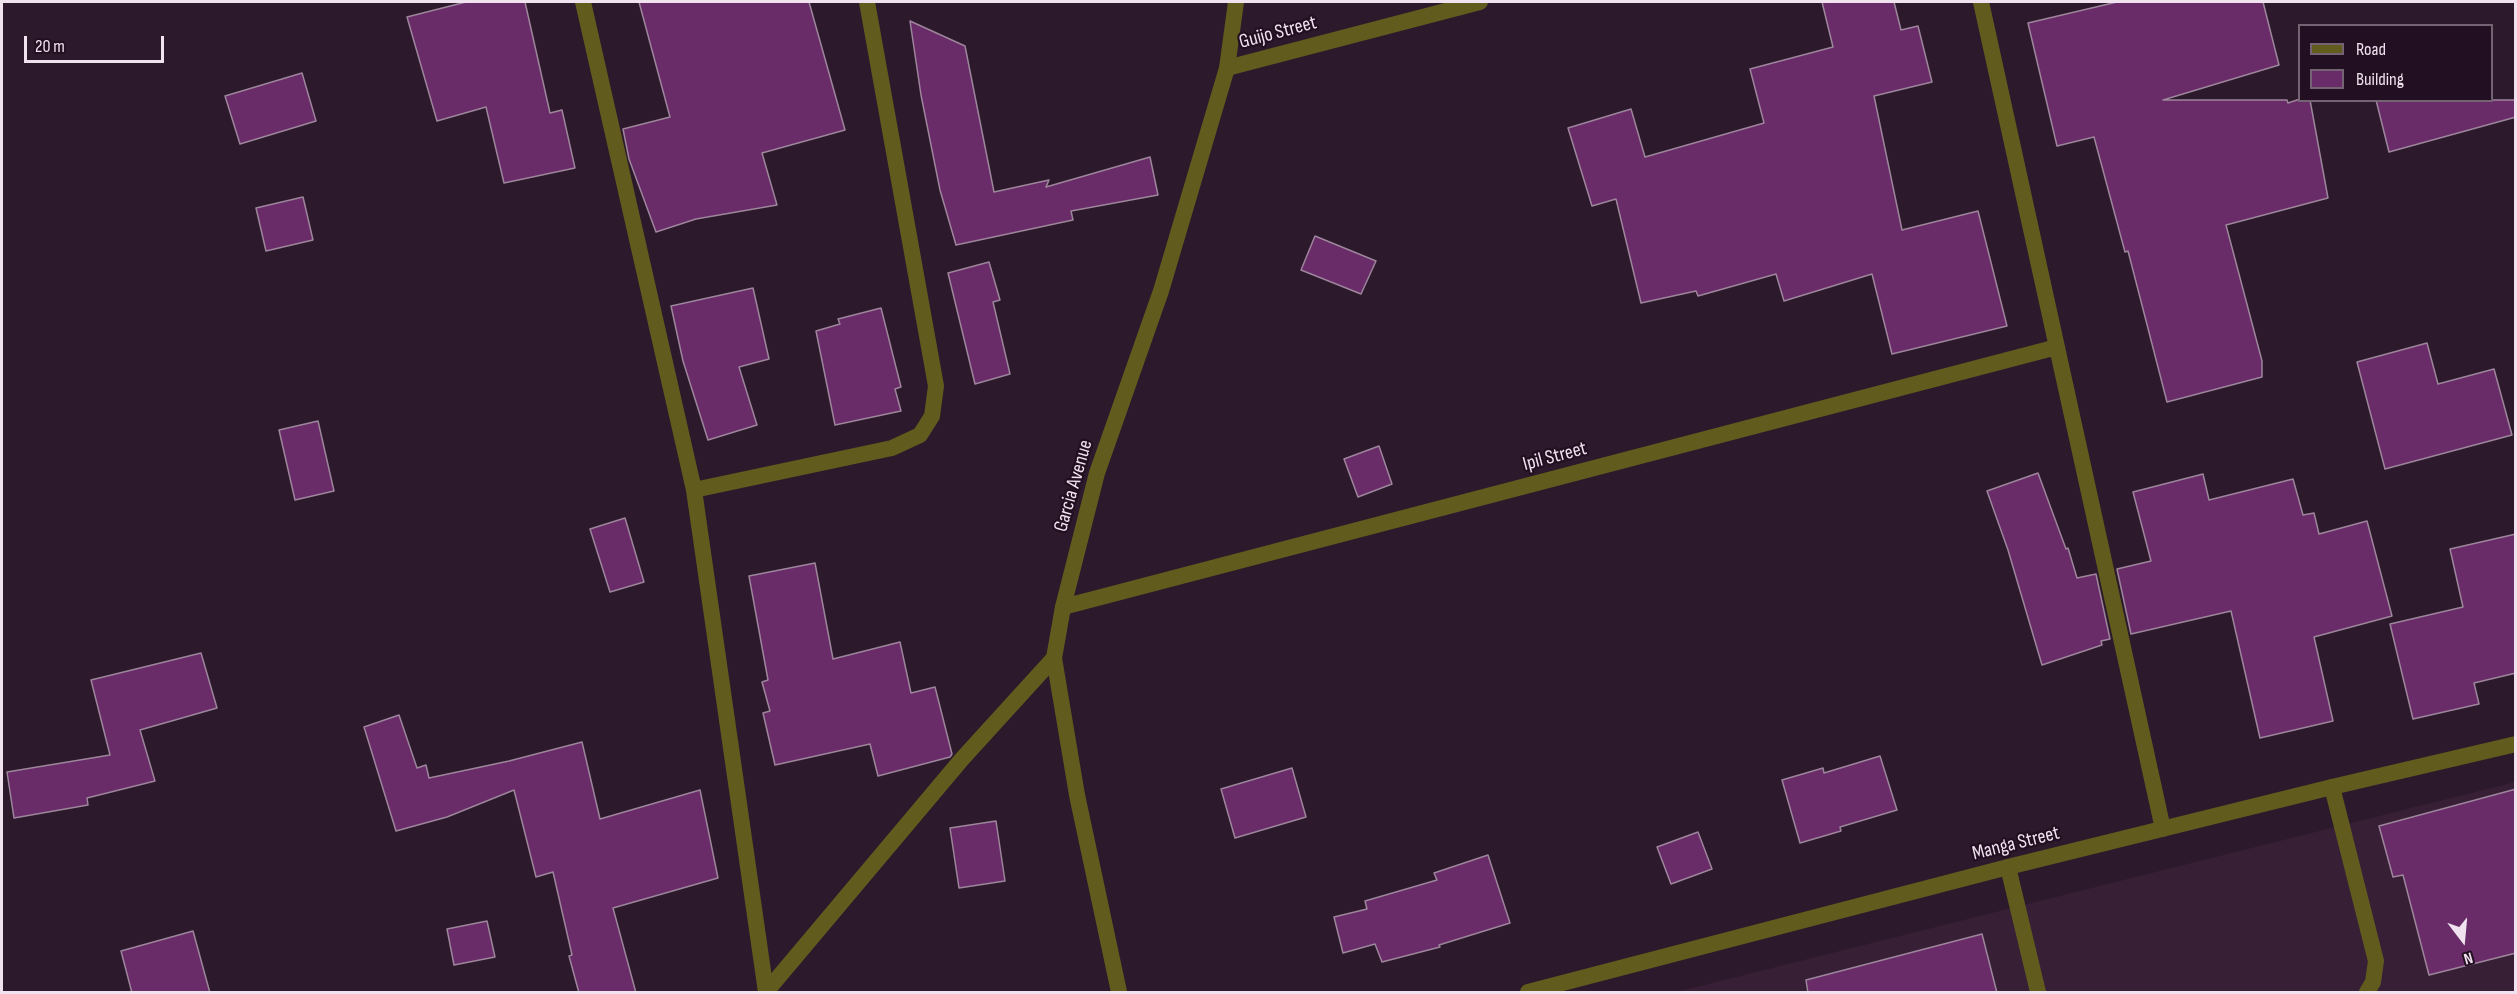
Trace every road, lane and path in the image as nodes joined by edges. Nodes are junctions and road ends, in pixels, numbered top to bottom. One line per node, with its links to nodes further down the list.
1 (583, 2): 8 (street)
2 (867, 2): 8 (street)
3 (1236, 2): 6 (street, Garcia Avenue)
4 (1480, 2): 6 (street, Guijo Street)
5 (1981, 2): 7 (street)
6 (1227, 68): 9 (street, Garcia Avenue)
7 (2057, 347): 9 (street, Ipil Street); 13 (street)
8 (694, 490): 15 (street)
9 (1064, 607): 10 (street, Garcia Avenue)
10 (1053, 658): 15 (street); 16 (street, Garcia Avenue)
11 (2516, 744): 12 (street, Manga Street)
12 (2332, 786): 13 (street, Manga Street); 19 (street)
13 (2163, 829): 14 (street, Manga Street)
14 (2008, 867): 17 (street, Manga Street); 18 (street)
15 (766, 992)
16 (1119, 993)
17 (1528, 993)
18 (2038, 993)
19 (2367, 993)

